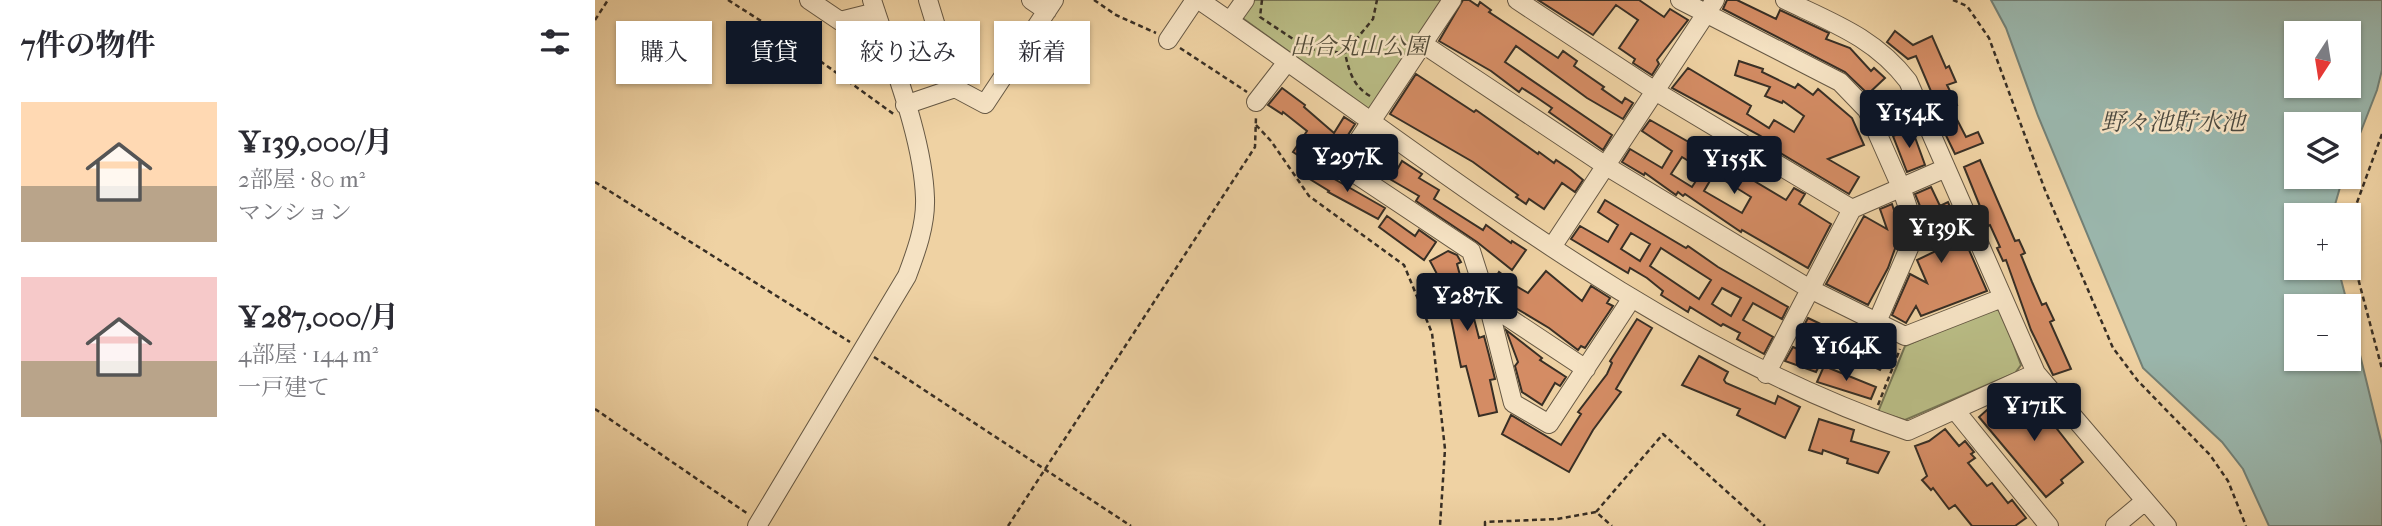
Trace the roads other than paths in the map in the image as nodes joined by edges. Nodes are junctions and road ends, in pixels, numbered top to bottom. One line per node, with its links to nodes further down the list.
1 (809, 0): 10 (street)
2 (928, 0): 17 (street)
3 (1031, 0): 11 (street)
4 (1197, 0): 13 (street); 14 (street)
5 (1245, 0): 13 (street)
6 (1452, 0): 15 (street)
7 (1517, 0): 18 (street)
8 (1680, 0): 12 (street)
9 (1785, 0): 23 (street)
10 (874, 6): 20 (street)
11 (1051, 6): 17 (street)
12 (1710, 8): 18 (street); 24 (street)
13 (1230, 21): 16 (street)
14 (1168, 40)
15 (1423, 44): 21 (street); 22 (street)
16 (1287, 62): 19 (street); 21 (street)
17 (955, 88): 20 (street)
18 (1655, 91): 22 (street); 25 (street)
19 (1256, 102)
20 (907, 111): 37 (street)
21 (1369, 122): 26 (street); 30 (street)
22 (1606, 166): 26 (street); 27 (street)
23 (1946, 168): 24 (street); 29 (street)
24 (1901, 187): 25 (street); 31 (street)
25 (1852, 209): 27 (street)
26 (1552, 247): 28 (street)
27 (1810, 289): 31 (street); 34 (street)
28 (1632, 298): 32 (street); 34 (street)
29 (2002, 298): 31 (street); 33 (street)
30 (1488, 304): 32 (street); 32 (street)
31 (1877, 322)
32 (1586, 369)
33 (2036, 373): 35 (street); 36 (street)
34 (1766, 374): 35 (street)
35 (1955, 410): 38 (street)
36 (2145, 501): 39 (street); 40 (street)
37 (758, 524)
38 (2049, 526)
39 (2115, 526)
40 (2167, 526)

